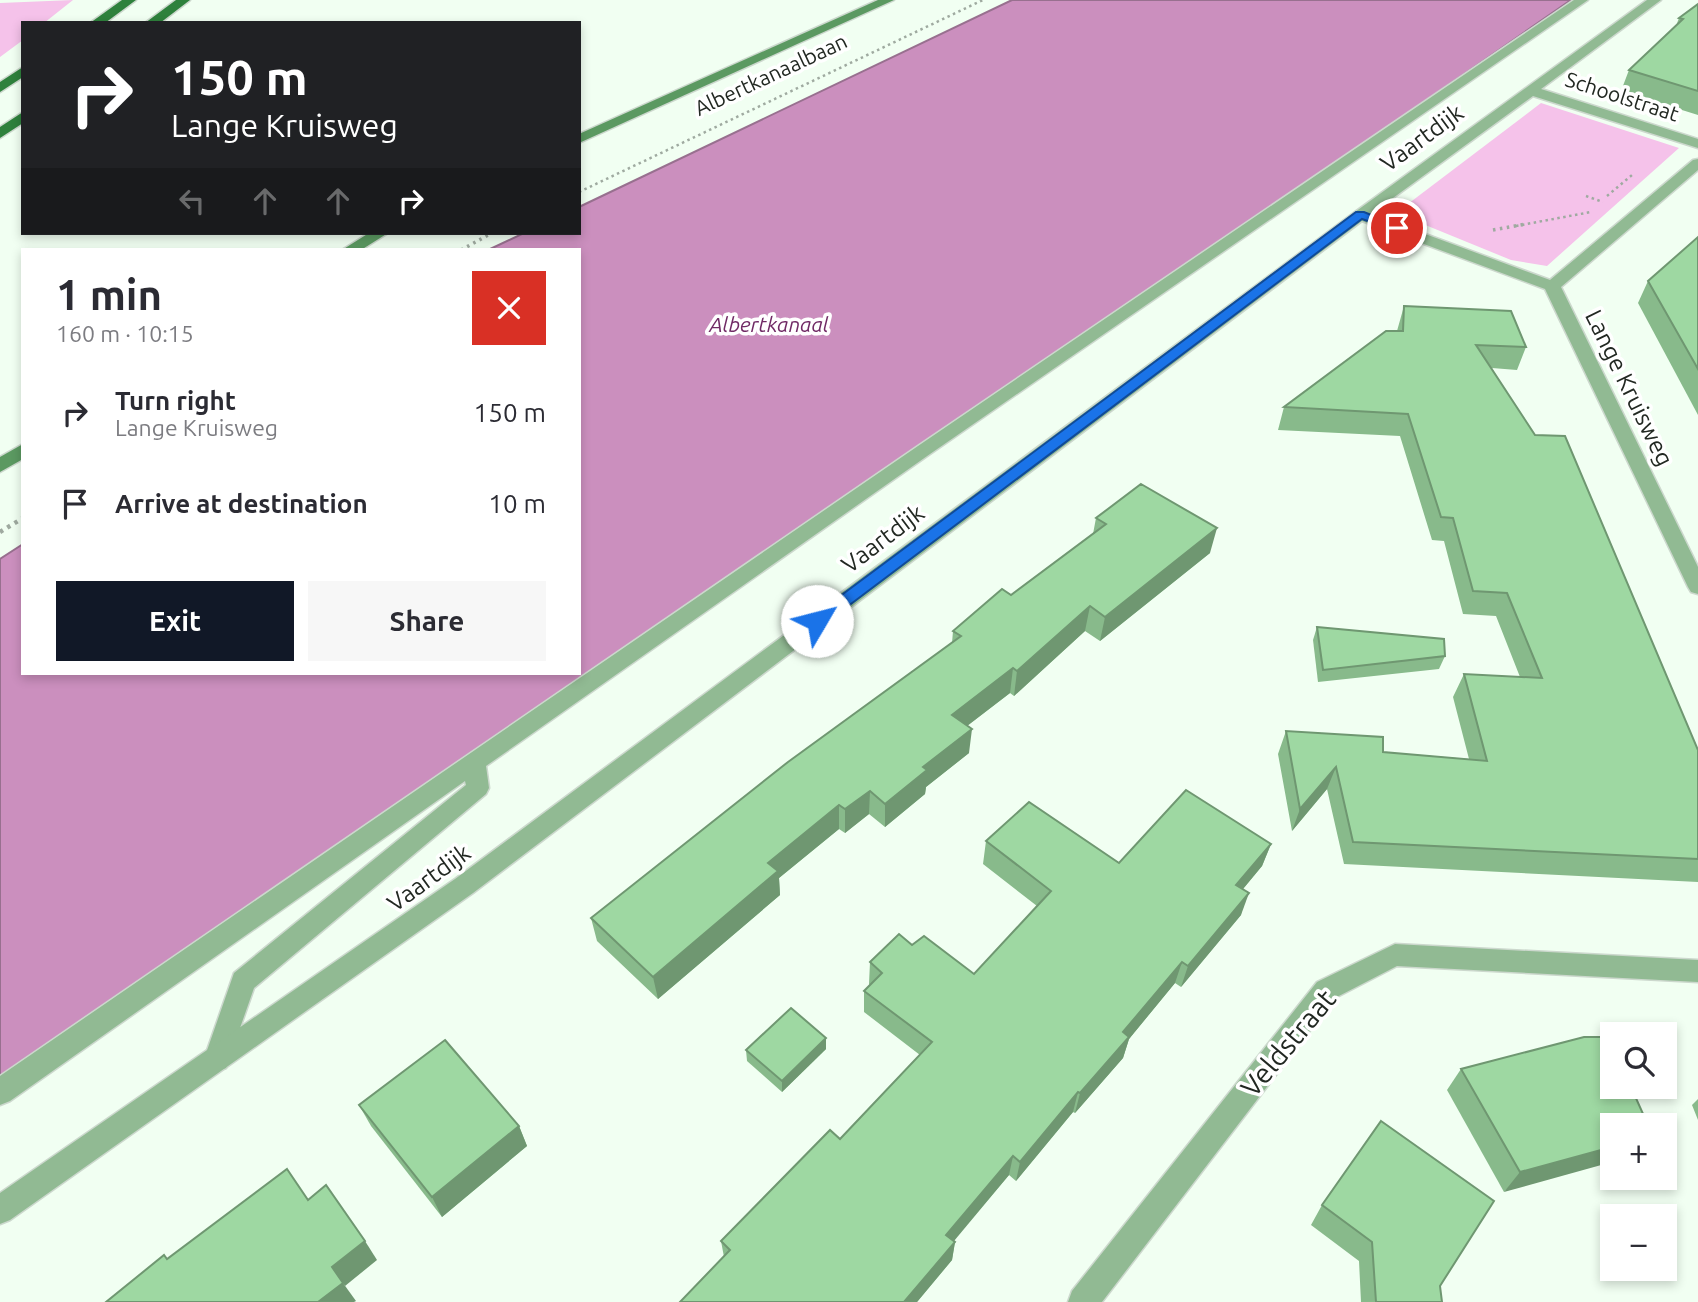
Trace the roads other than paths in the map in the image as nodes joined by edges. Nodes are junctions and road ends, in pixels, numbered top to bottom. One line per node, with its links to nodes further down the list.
1 (130, 0): 6 (main road)
2 (184, 0): 7 (main road)
3 (888, 0): 13 (street, Albertkanaalbaan)
4 (1583, 0): 23 (street, Vaartdijk)
5 (1655, 0): 10 (street, Vaartdijk)
6 (99, 21)
7 (154, 21)
8 (21, 72): 9 (main road)
9 (0, 88)
10 (1532, 90): 14 (street, Schoolstraat); 16 (street, Vaartdijk)
11 (21, 118): 12 (main road)
12 (0, 134)
13 (581, 138)
14 (1698, 144)
15 (1693, 167): 19 (street)
16 (1360, 215): 19 (street); 25 (street, Vaartdijk)
17 (376, 235): 18 (street)
18 (354, 248)
19 (1552, 286): 22 (street, Lange Kruisweg)
20 (21, 451): 21 (street)
21 (0, 466)
22 (1698, 587)
23 (474, 763): 25 (street); 26 (street, Vaartdijk)
24 (1698, 971): 28 (street, Veldstraat)
25 (217, 1059): 27 (street, Vaartdijk)
26 (0, 1092)
27 (0, 1210)
28 (1091, 1299)

